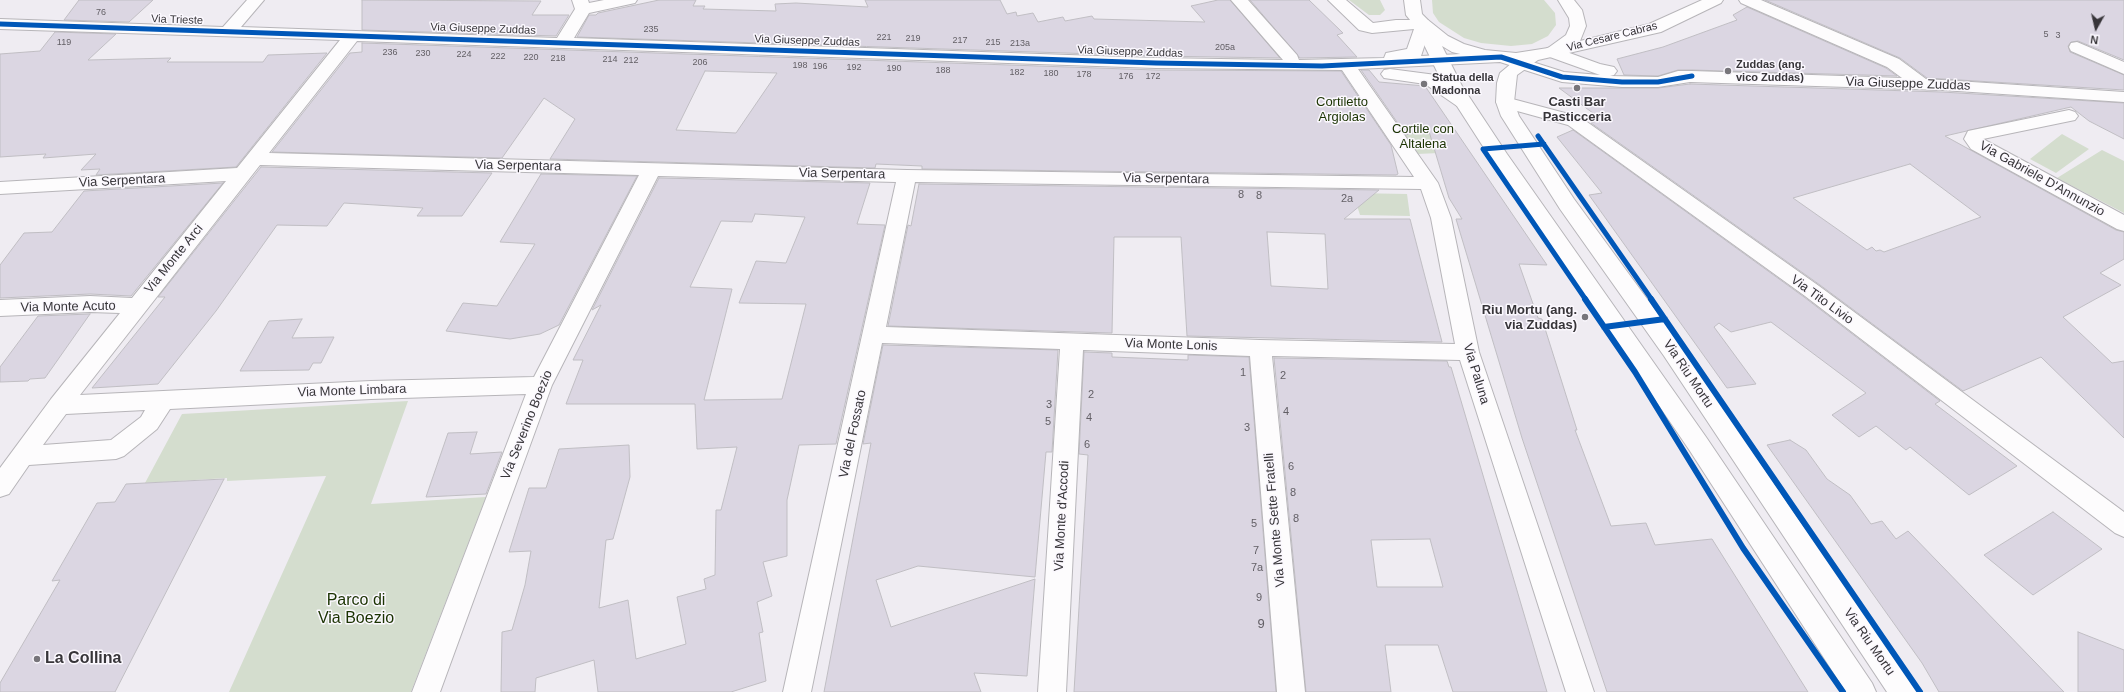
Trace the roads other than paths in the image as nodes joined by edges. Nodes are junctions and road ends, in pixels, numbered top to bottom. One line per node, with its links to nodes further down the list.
1 (256, 0): 13 (street)
2 (629, 0): 9 (street)
3 (1239, 0): 19 (street)
4 (1336, 0): 12 (street)
5 (1566, 0): 18 (street)
6 (1714, 0): 18 (street, Via Cesare Cabras)
7 (1747, 0): 27 (street)
8 (1410, 2): 11 (street)
9 (582, 4): 15 (street)
10 (0, 24): 13 (street, Via Trieste)
11 (1422, 25): 12 (street); 19 (street, Via Giuseppe Zuddas); 20 (street); 21 (street)
12 (1382, 27): 16 (street)
13 (228, 31): 14 (street, Via Trieste)
14 (353, 35): 15 (street, Via Giuseppe Zuddas); 32 (street, Via Monte Arci)
15 (563, 42): 22 (street, Via Giuseppe Zuddas)
16 (1393, 44)
17 (2077, 47): 24 (street)
18 (1553, 52): 20 (street, Via Cesare Cabras); 26 (street, Via Giuseppe Zuddas)
19 (1291, 59): 22 (street, Via Giuseppe Zuddas)
20 (1517, 59): 21 (street); 26 (street, Via Giuseppe Zuddas); 31 (street, Via Riu Mortu)
21 (1441, 60): 23 (street, Via Giuseppe Zuddas); 30 (street)
22 (1260, 65): 23 (street, Via Giuseppe Zuddas)
23 (1322, 66): 25 (street, Via Giuseppe Zuddas)
24 (2124, 69)
25 (1350, 71): 30 (street, Via Giuseppe Zuddas); 35 (street, Via Paluna)
26 (1692, 76): 27 (street, Via Giuseppe Zuddas)
27 (1921, 84): 28 (street, Via Giuseppe Zuddas)
28 (2046, 90): 29 (street, Via Giuseppe Zuddas); 37 (street, Via Gabriele D'Annunzio)
29 (2124, 97)
30 (1463, 102): 55 (street)
31 (1505, 102): 49 (street, Via Tito Livio); 56 (street, Via Riu Mortu)
32 (250, 166): 33 (street, Via Serpentara); 36 (street, Via Serpentara); 38 (street, Via Monte Arci)
33 (652, 170): 34 (street, Via Serpentara); 44 (street, Via Severino Boezio)
34 (907, 176): 35 (street, Via Serpentara); 40 (street, Via del Fossato)
35 (1428, 183): 43 (street, Via Paluna)
36 (0, 188)
37 (2124, 224)
38 (137, 306): 39 (street, Via Monte Acuto); 46 (street, Via Monte Arci)
39 (0, 308)
40 (875, 335): 41 (street, Via Monte Lonis); 51 (street, Via del Fossato)
41 (1072, 341): 42 (street, Via Monte Lonis); 52 (street, Via Monte d'Accodi)
42 (1260, 348): 43 (street, Via Monte Lonis); 53 (street, Via Monte Sette Fratelli)
43 (1468, 352): 54 (street, Via Paluna)
44 (541, 385): 45 (street, Via Monte Limbara); 50 (street, Via Severino Boezio)
45 (163, 400): 46 (street, Via Monte Limbara); 47 (street)
46 (59, 404): 47 (street, Via Monte Arci)
47 (22, 456): 48 (street, Via Monte Arci)
48 (0, 487)
49 (2124, 526)
50 (426, 692)
51 (797, 692)
52 (1052, 692)
53 (1291, 692)
54 (1580, 692)
55 (1862, 692)
56 (1903, 692)

